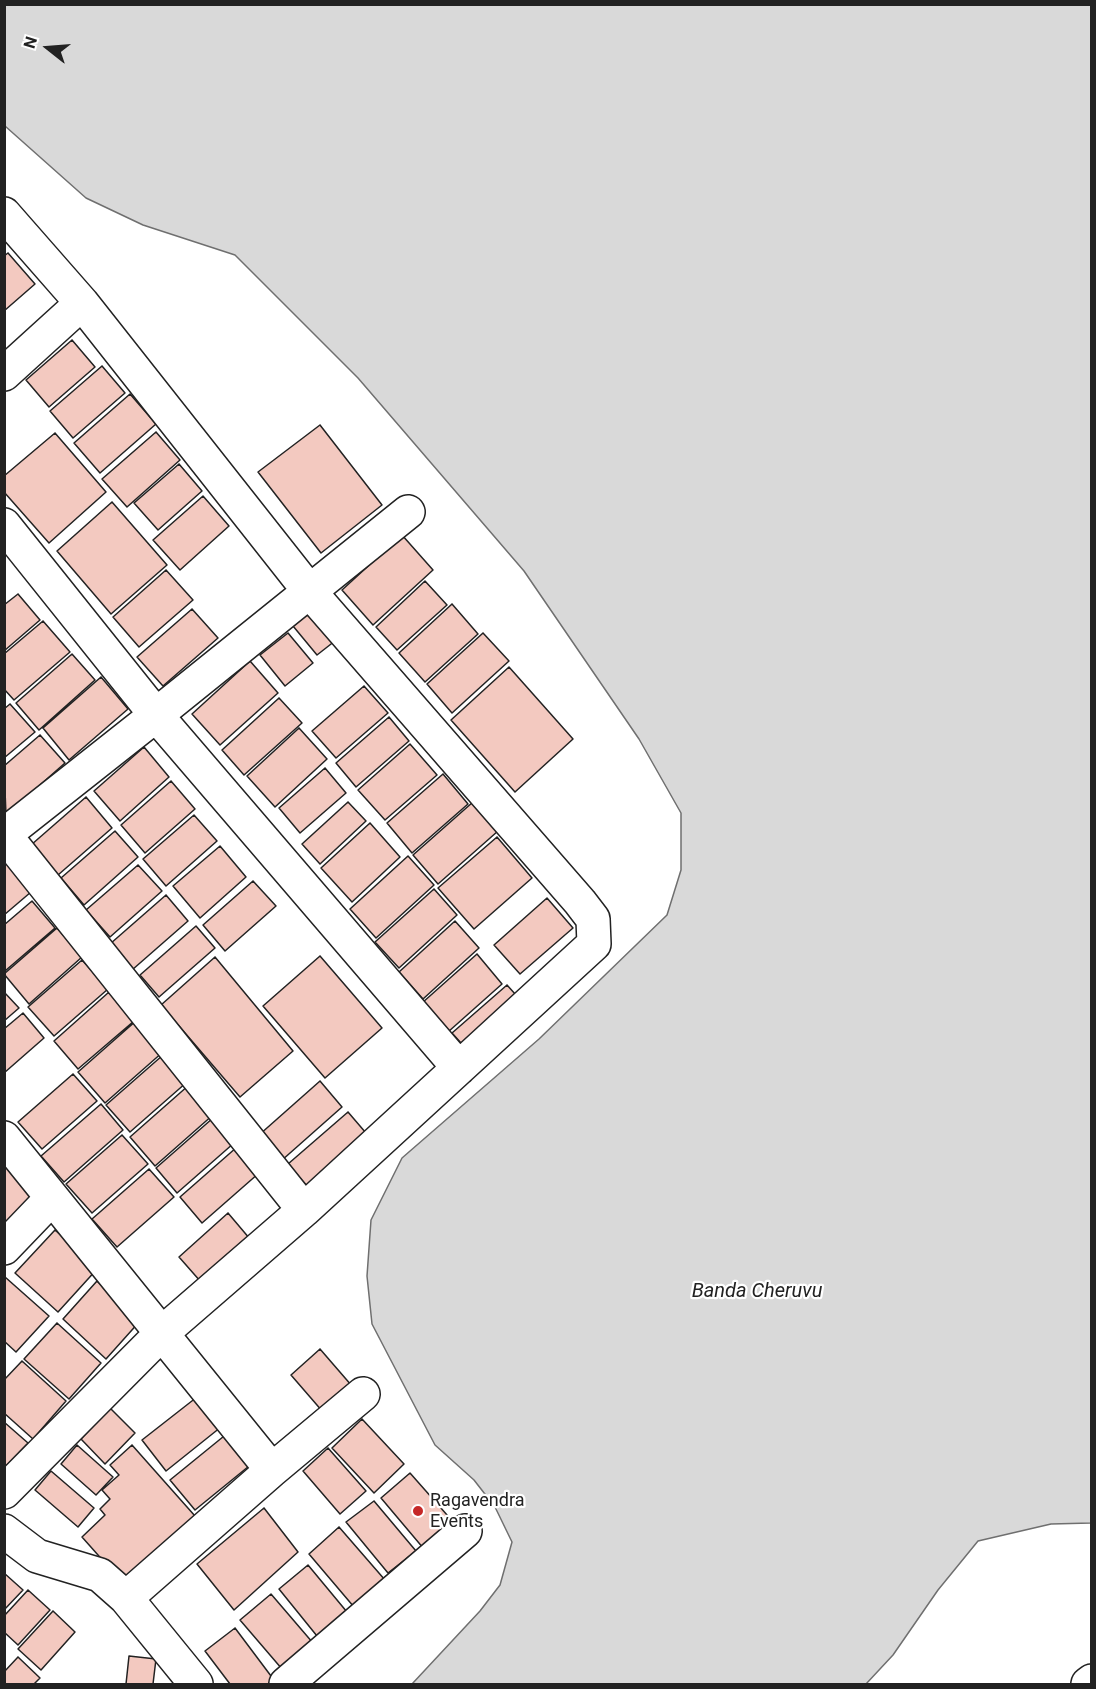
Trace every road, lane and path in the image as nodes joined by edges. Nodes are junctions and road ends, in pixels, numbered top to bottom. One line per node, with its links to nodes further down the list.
1 (4, 214): 2 (street)
2 (82, 303): 3 (street); 6 (street)
3 (4, 374)
4 (408, 512): 6 (street)
5 (4, 525): 7 (street)
6 (310, 592): 7 (street); 9 (street)
7 (156, 716): 8 (street); 9 (street)
8 (5, 834): 12 (street)
9 (459, 1068): 12 (street)
10 (4, 1138): 11 (street)
11 (52, 1198): 13 (street); 14 (street)
12 (304, 1210): 14 (street)
13 (4, 1248)
14 (162, 1333): 16 (street); 17 (street)
15 (363, 1394): 16 (street)
16 (272, 1470): 20 (street)
17 (4, 1492)
18 (4, 1531): 20 (street)
19 (465, 1531): 23 (street)
20 (126, 1598): 22 (street)
21 (1092, 1681): 24 (street)
22 (196, 1684)
23 (285, 1684)
24 (1088, 1684)

